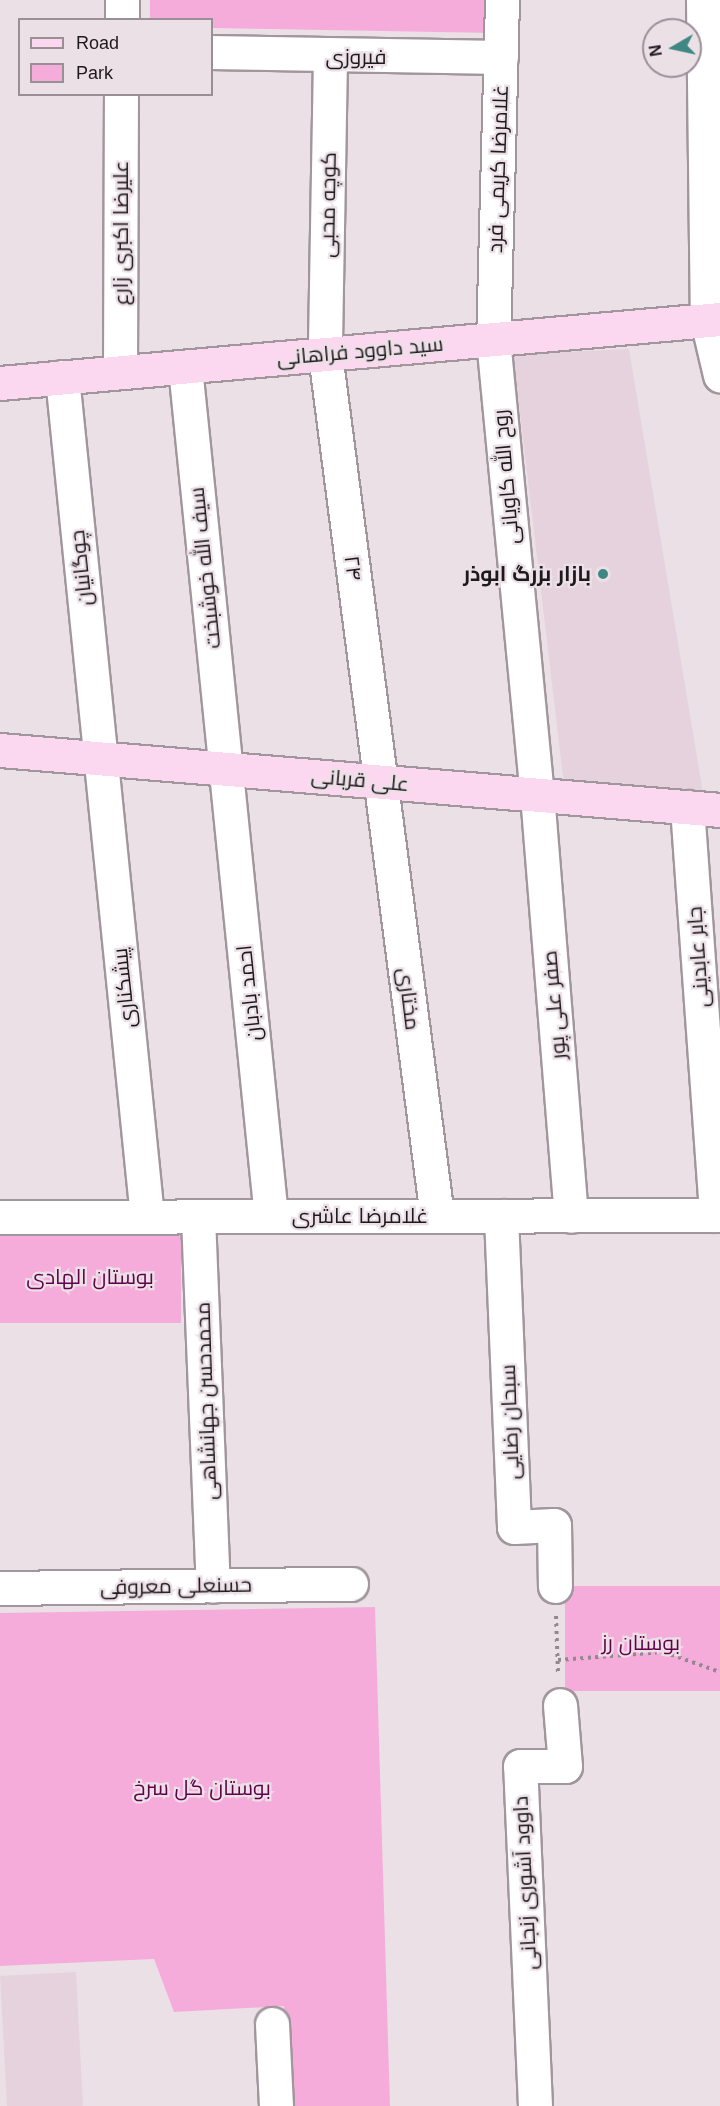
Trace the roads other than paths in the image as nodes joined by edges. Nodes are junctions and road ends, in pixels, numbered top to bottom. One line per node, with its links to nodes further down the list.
1 (122, 0): 4 (street)
2 (502, 0): 7 (street, غلامرضا کریمی فرد)
3 (703, 0): 9 (street)
4 (122, 18)
5 (213, 52): 6 (street, فیروزی)
6 (330, 57): 7 (street, فیروزی); 11 (street, کوچه محبی)
7 (501, 57): 10 (street, غلامرضا کریمی فرد)
8 (121, 96): 13 (street, علیرضا اکبری زارع)
9 (713, 320): 10 (street, سید داوود فراهانی); 14 (street)
10 (493, 339): 11 (street, سید داوود فراهانی); 21 (street, روح الله کاویانی)
11 (325, 354): 12 (street, سید داوود فراهانی); 20 (street, ۲۴)
12 (185, 367): 13 (street, سید داوود فراهانی); 19 (street, سیف الله خوشبخت)
13 (120, 372): 15 (street, سید داوود فراهانی)
14 (720, 375)
15 (62, 377): 16 (street, سید داوود فراهانی); 18 (street, چوگانیان)
16 (0, 383)
17 (0, 750): 18 (street, علی قربانی)
18 (100, 759): 19 (street, علی قربانی); 30 (street, پیشکناری)
19 (226, 769): 20 (street, علی قربانی); 26 (street, احمد بادبان)
20 (381, 782): 21 (street, علی قربانی); 27 (street, مختاری)
21 (537, 794): 22 (street, علی قربانی); 29 (street, صفر علی پور)
22 (687, 807): 23 (street, علی قربانی); 25 (street, جابر عابدینی)
23 (720, 810)
24 (0, 1213): 30 (street, غلامرضا عاشری)
25 (718, 1215): 29 (street, غلامرضا عاشری)
26 (271, 1216): 27 (street, غلامرضا عاشری); 31 (street, غلامرضا عاشری)
27 (437, 1216): 28 (street, غلامرضا عاشری)
28 (501, 1216): 29 (street, غلامرضا عاشری); 34 (street, سبحان رضایی)
29 (570, 1216)
30 (147, 1217): 31 (street, غلامرضا عاشری)
31 (198, 1217): 33 (street, محمدحسن جهانشاهی)
32 (351, 1584): 33 (street, حسنعلی معروفی)
33 (213, 1586): 35 (street, حسنعلی معروفی)
34 (555, 1586)
35 (0, 1588)
36 (560, 1705): 39 (street, داوود آشوری زنجانی)
37 (272, 2024): 38 (street)
38 (276, 2106)
39 (535, 2106)

